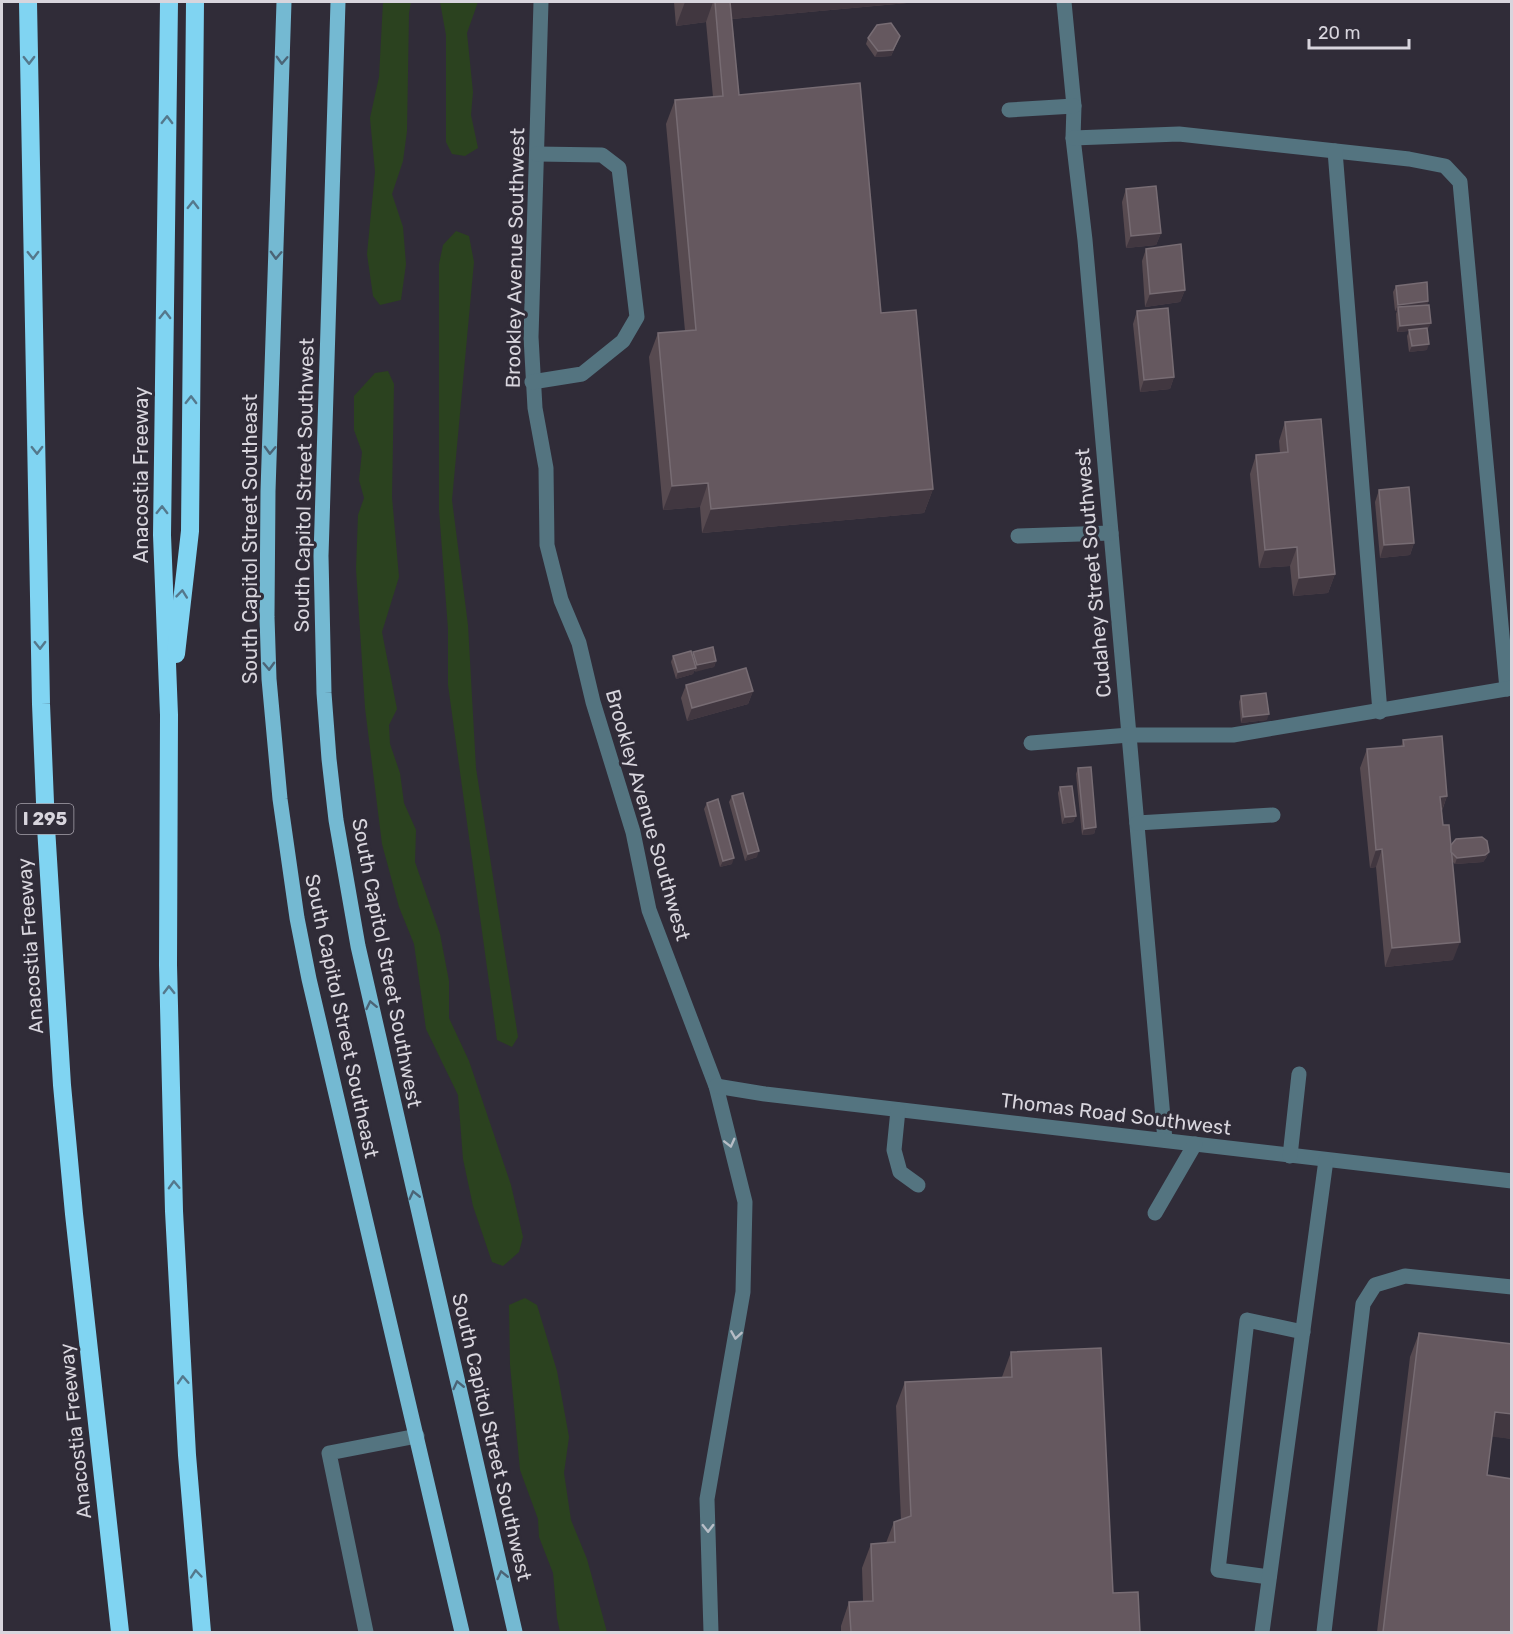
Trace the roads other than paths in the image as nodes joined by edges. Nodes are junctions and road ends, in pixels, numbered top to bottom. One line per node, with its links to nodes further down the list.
1 (28, 2): 37 (highway, Anacostia Freeway / I 295, one-way to 37)
2 (169, 2): 18 (highway, Anacostia Freeway, one-way to 2)
3 (195, 2): 18 (highway, one-way to 3)
4 (284, 2): 35 (main road, South Capitol Street Southeast, one-way to 35)
5 (338, 2): 41 (main road, South Capitol Street Southwest, one-way to 5)
6 (541, 2): 12 (street, Brookley Avenue Southwest)
7 (1064, 2): 8 (street, Cudahey Street Southwest)
8 (1074, 106): 9 (street); 10 (street, Cudahey Street Southwest)
9 (1009, 110)
10 (1073, 138): 11 (street); 14 (street, Cudahey Street Southwest)
11 (1335, 151): 16 (street); 17 (street)
12 (537, 154): 13 (street, Brookley Avenue Southwest); 13 (street)
13 (532, 382): 24 (street, Brookley Avenue Southwest)
14 (1111, 533): 15 (street); 19 (street, Cudahey Street Southwest)
15 (1018, 536)
16 (1509, 688): 17 (street)
17 (1380, 712): 19 (street)
18 (169, 715): 38 (highway, Anacostia Freeway, one-way to 18)
19 (1129, 735): 20 (street); 22 (street, Cudahey Street Southwest)
20 (1031, 743)
21 (1273, 815): 22 (street)
22 (1137, 823): 26 (street, Cudahey Street Southwest)
23 (1299, 1074): 28 (street)
24 (716, 1086): 25 (street, Thomas Road Southwest); 42 (street, Brookley Avenue Southwest, one-way to 42)
25 (898, 1110): 26 (street, Thomas Road Southwest); 31 (street)
26 (1166, 1140): 27 (street, Thomas Road Southwest)
27 (1195, 1144): 28 (street, Thomas Road Southwest); 32 (street)
28 (1290, 1156): 29 (street, Thomas Road Southwest)
29 (1326, 1160): 30 (street, Thomas Road Southwest); 34 (street)
30 (1512, 1181)
31 (918, 1185)
32 (1155, 1214)
33 (1512, 1287): 44 (street)
34 (1303, 1332): 36 (street); 36 (street)
35 (417, 1436): 39 (street); 40 (main road, South Capitol Street Southeast)
36 (1269, 1577): 43 (street)
37 (120, 1632)
38 (202, 1632)
39 (366, 1632)
40 (462, 1632)
41 (515, 1632)
42 (711, 1632)
43 (1262, 1632)
44 (1324, 1632)

